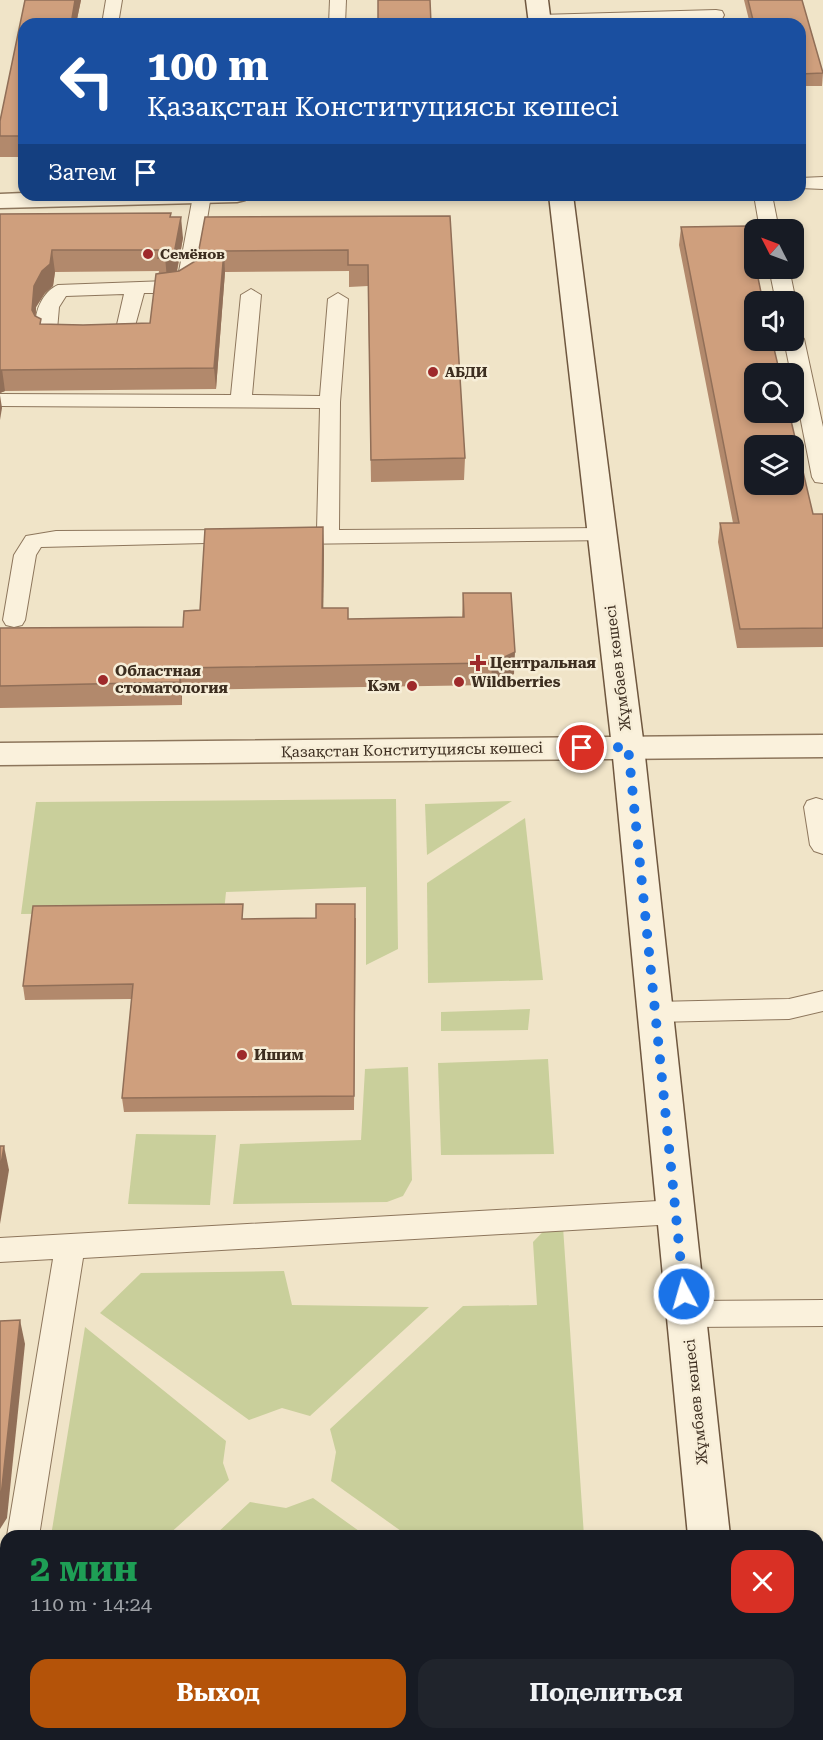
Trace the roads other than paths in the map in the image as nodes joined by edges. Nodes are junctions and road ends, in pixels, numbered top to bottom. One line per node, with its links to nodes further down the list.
1 (114, 0): 5 (lane)
2 (338, 0): 6 (lane)
3 (539, 15): 4 (lane)
4 (716, 15)
5 (111, 18)
6 (337, 18)
7 (806, 183): 8 (lane)
8 (823, 183)
9 (0, 201): 10 (main road)
10 (18, 201)
11 (201, 201): 15 (lane)
12 (562, 201): 23 (main road, Жұмбаев көшесі)
13 (764, 201): 14 (lane)
14 (768, 219)
15 (135, 288): 15 (lane)
16 (251, 295): 20 (lane)
17 (338, 299): 21 (lane)
18 (797, 351): 22 (lane)
19 (0, 400): 20 (lane)
20 (241, 402): 21 (lane)
21 (330, 402): 24 (lane)
22 (823, 477)
23 (602, 535): 24 (lane); 27 (main road, Жұмбаев көшесі)
24 (328, 536): 25 (lane)
25 (14, 620)
26 (823, 746): 27 (main road, Қазақстан Конституциясы көшесі)
27 (628, 747): 28 (main road, Қазақстан Конституциясы көшесі); 32 (main road, Жұмбаев көшесі)
28 (0, 754)
29 (816, 807): 30 (lane)
30 (823, 845)
31 (823, 1001): 32 (lane)
32 (655, 1012): 33 (main road, Жұмбаев көшесі)
33 (676, 1212): 34 (lane); 37 (main road, Жұмбаев көшесі)
34 (70, 1247): 35 (lane); 38 (lane)
35 (0, 1250)
36 (823, 1313): 37 (lane)
37 (686, 1314): 39 (main road, Жұмбаев көшесі)
38 (24, 1530)
39 (708, 1530)

